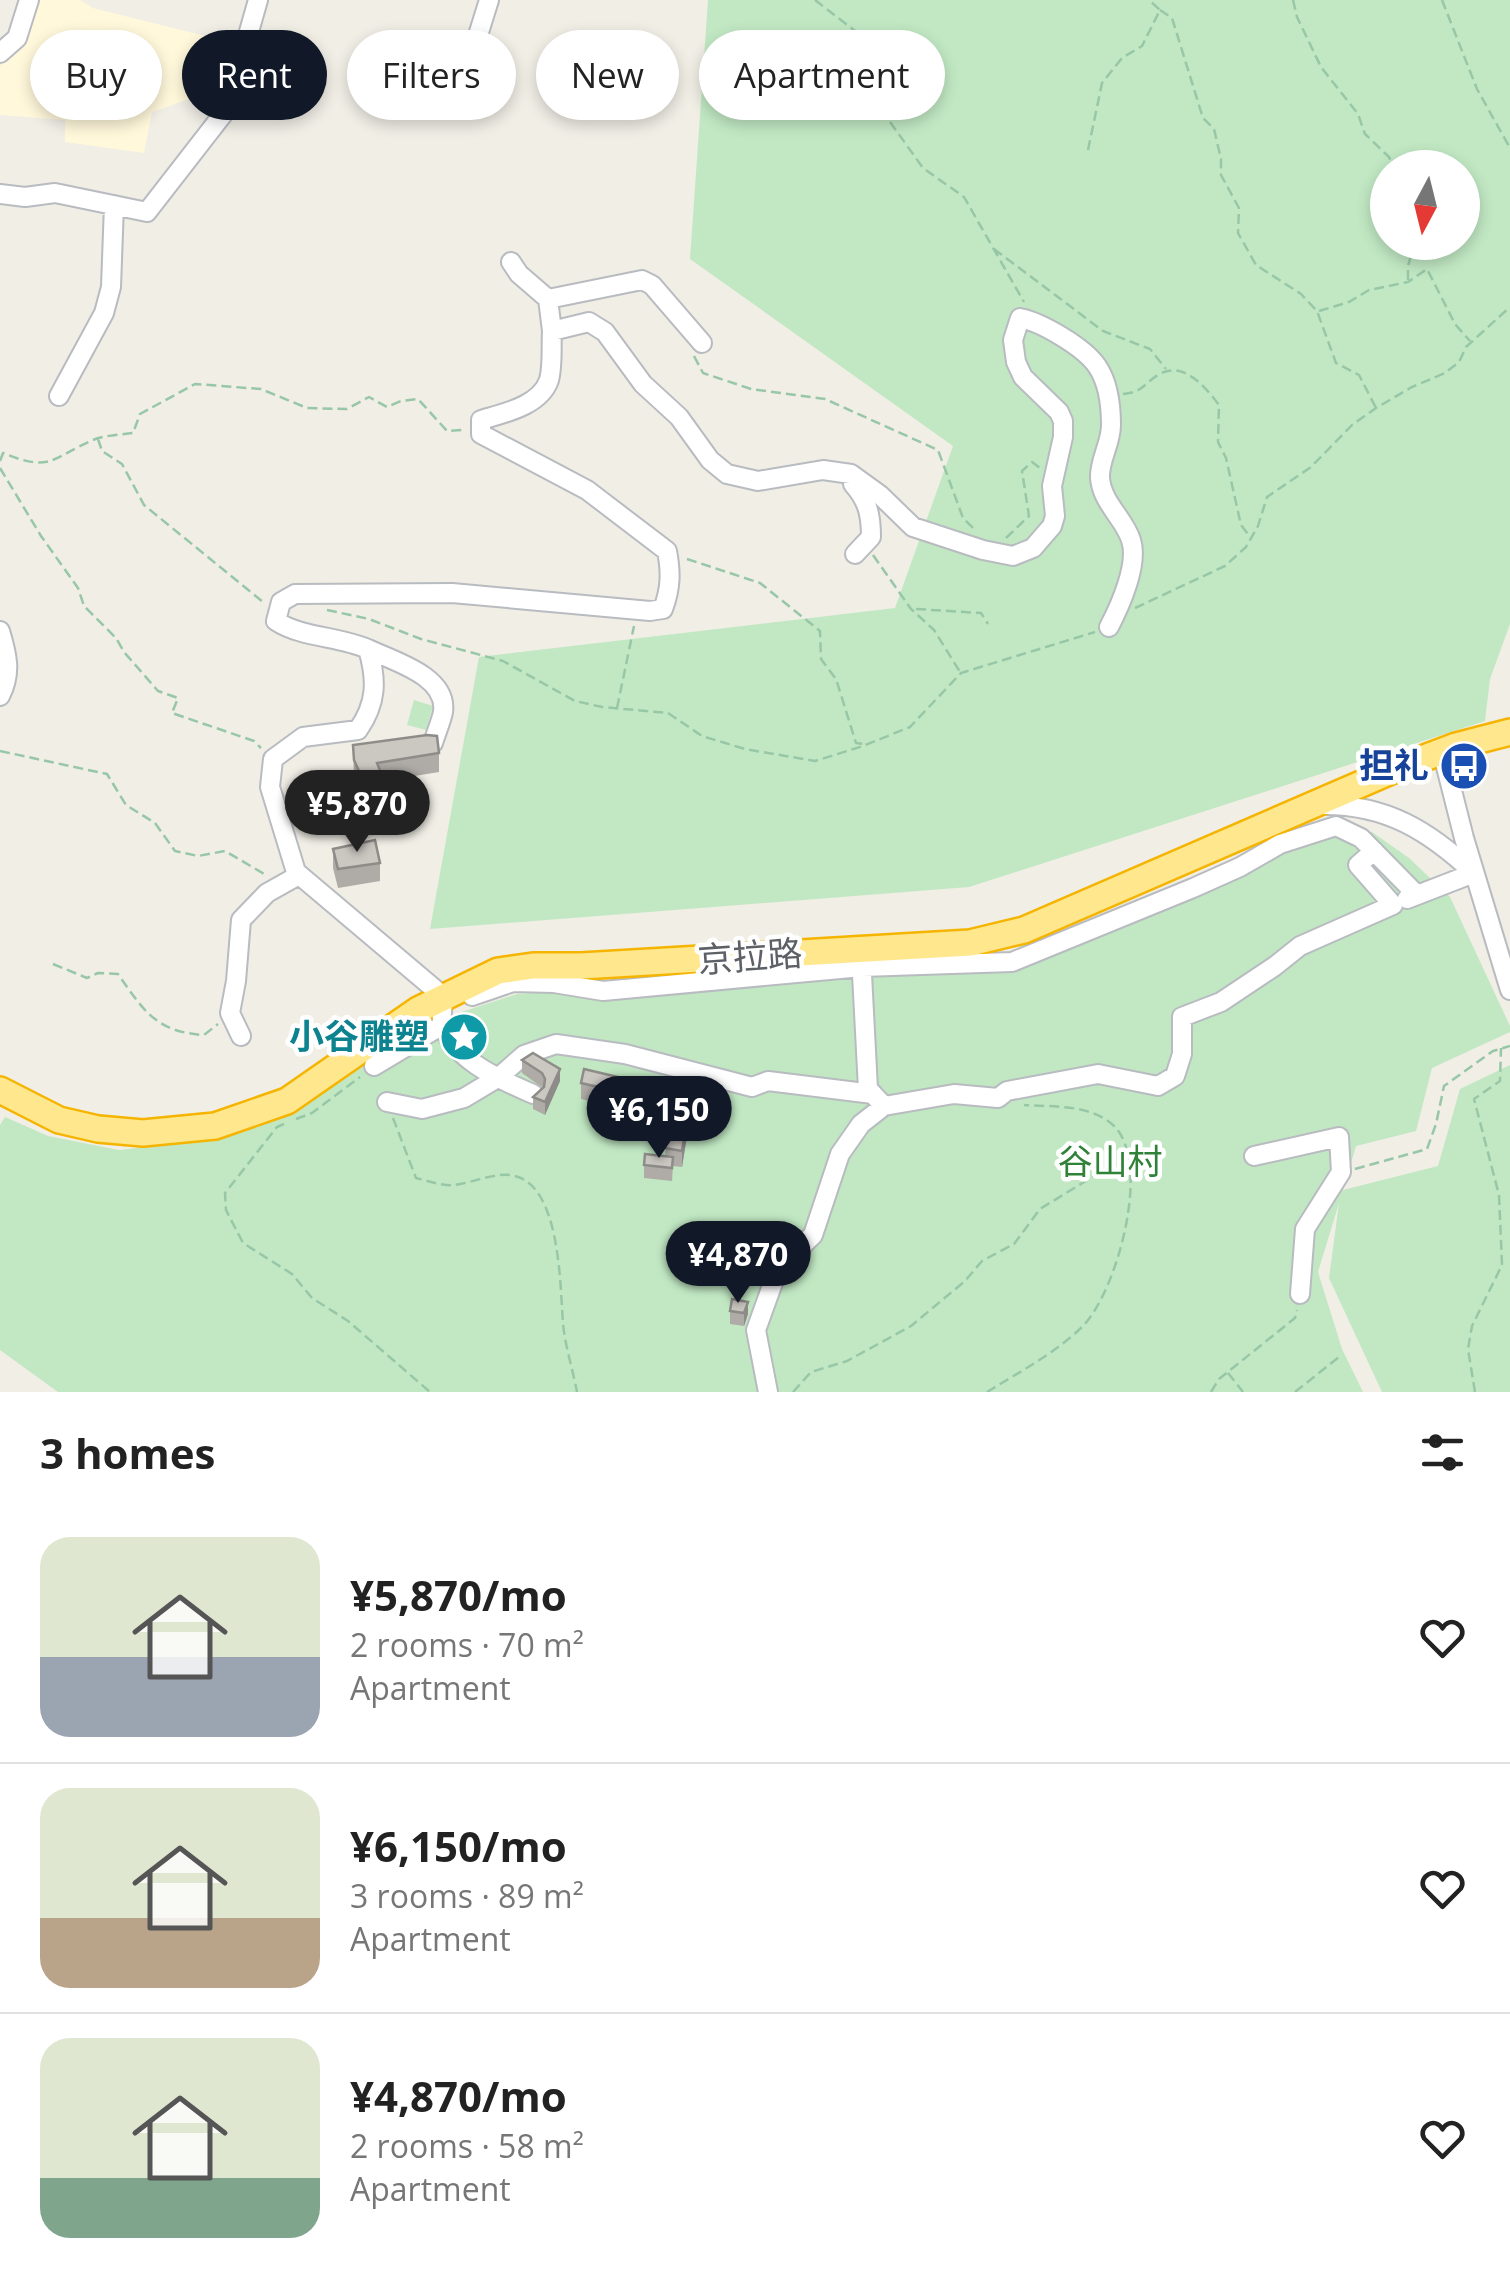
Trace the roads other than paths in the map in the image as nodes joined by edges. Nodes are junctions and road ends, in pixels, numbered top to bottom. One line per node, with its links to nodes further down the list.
1 (30, 0): 5 (street)
2 (258, 0): 7 (street)
3 (489, 0): 4 (street)
4 (480, 30)
5 (0, 53)
6 (0, 194): 7 (street)
7 (114, 205): 12 (street)
8 (511, 262): 9 (street)
9 (548, 299): 10 (street); 11 (street)
10 (552, 331): 13 (street); 17 (street)
11 (702, 343)
12 (59, 396)
13 (842, 473): 14 (street); 15 (street)
14 (860, 549)
15 (1109, 628)
16 (0, 632): 18 (street)
17 (368, 650): 20 (street); 25 (street)
18 (0, 696)
19 (1510, 732): 21 (highway, 京拉路)
20 (433, 743)
21 (1450, 749): 22 (highway, 京拉路); 24 (street)
22 (1312, 805): 24 (street); 28 (highway, 京拉路)
23 (1374, 850): 26 (street); 27 (street); 28 (street)
24 (1474, 874): 26 (street); 29 (street)
25 (299, 875): 30 (street); 31 (street)
26 (1417, 895): 27 (street)
27 (1393, 905): 36 (street)
28 (861, 958): 30 (highway, 京拉路); 36 (street)
29 (1510, 990)
30 (443, 1011): 32 (street); 33 (street); 34 (highway, 京拉路)
31 (242, 1036)
32 (374, 1066)
33 (499, 1077): 35 (street); 36 (street); 37 (street)
34 (0, 1090)
35 (533, 1094)
36 (879, 1100): 40 (street)
37 (387, 1102)
38 (1254, 1156): 39 (street)
39 (1300, 1294)
40 (768, 1392)

